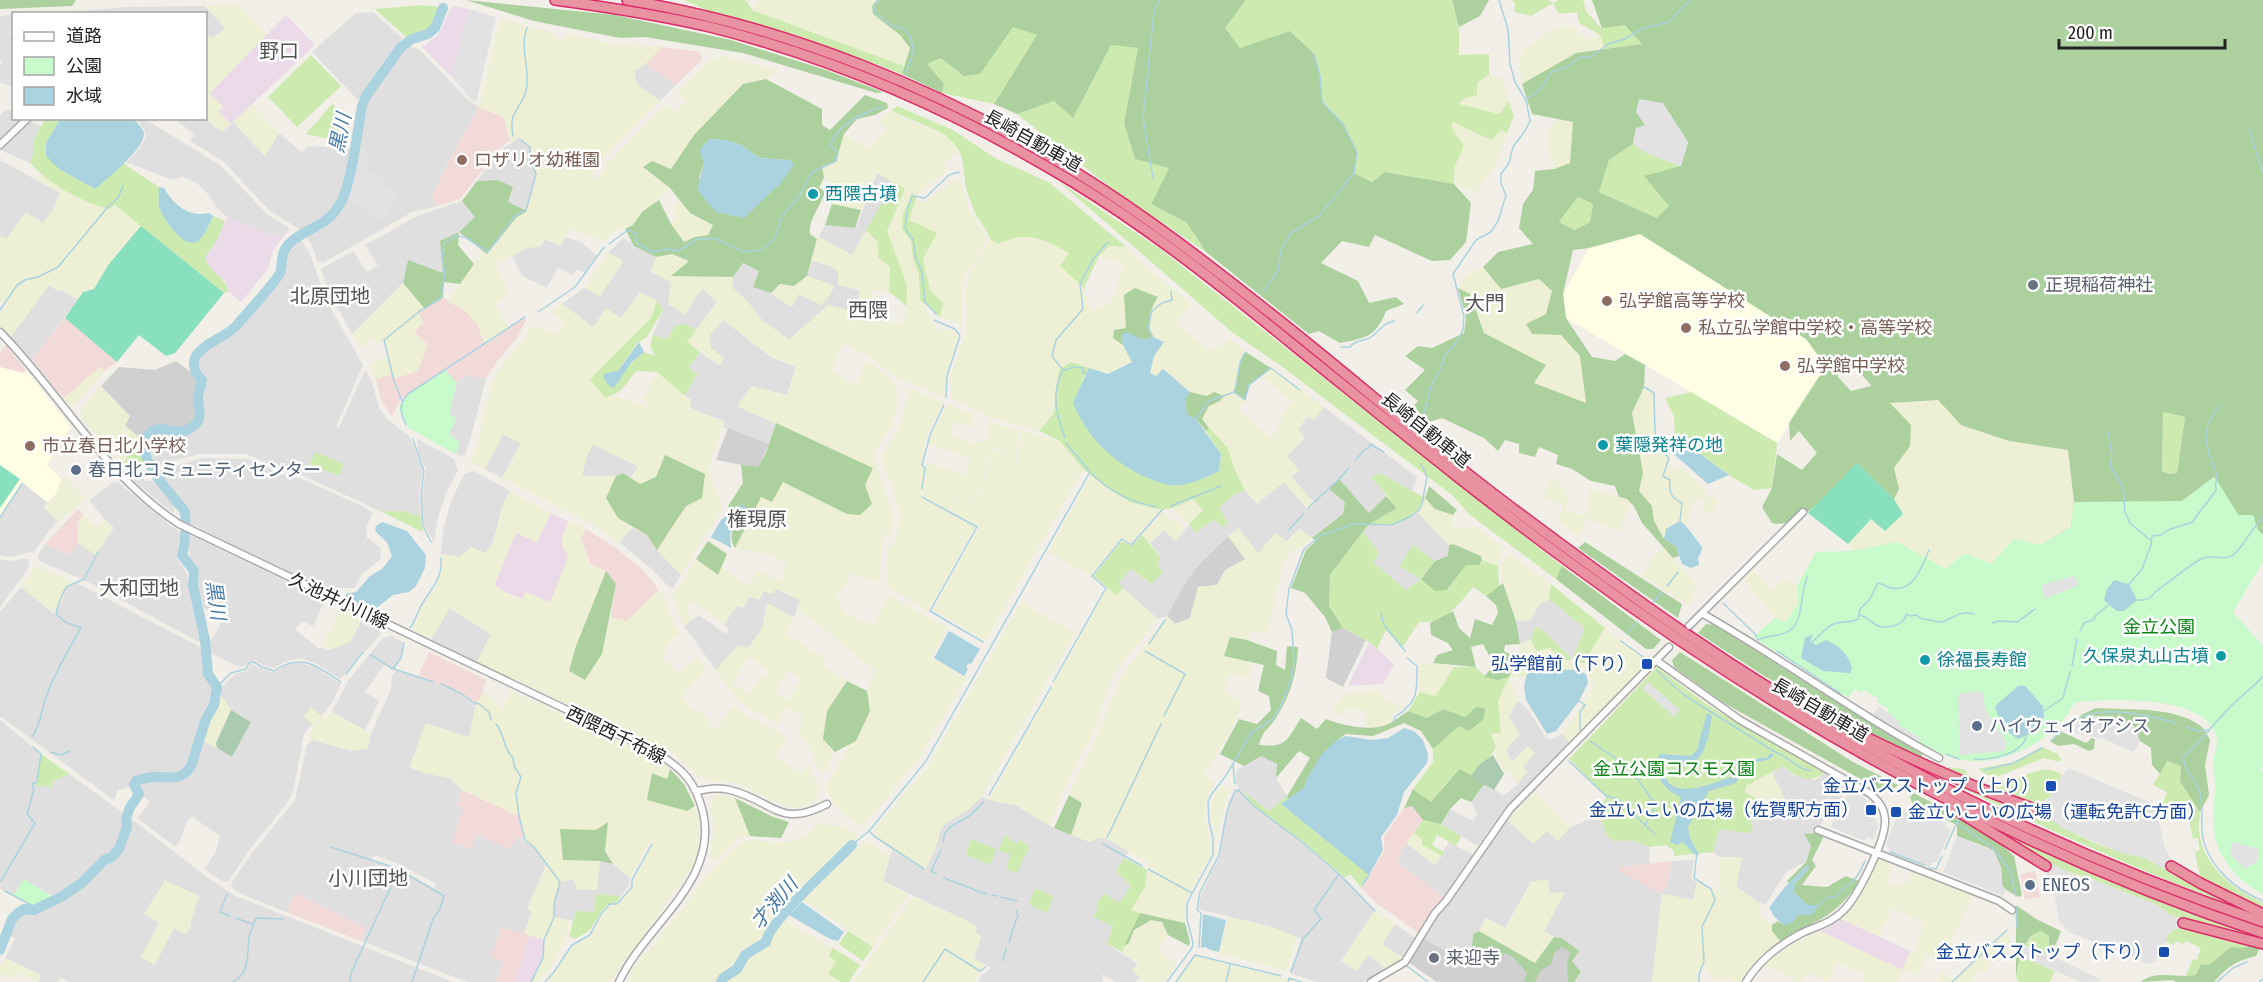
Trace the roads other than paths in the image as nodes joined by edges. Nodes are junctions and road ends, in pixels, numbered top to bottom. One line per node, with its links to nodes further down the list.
1 (555, 0): 14 (highway, 長崎自動車道)
2 (627, 0): 12 (highway, 長崎自動車道)
3 (26, 120): 4 (street)
4 (0, 145)
5 (0, 333): 11 (street, 久池井小川線)
6 (1803, 512): 7 (street)
7 (1703, 614): 8 (street); 13 (street)
8 (1689, 626)
9 (1669, 647): 10 (street)
10 (1657, 661): 19 (street); 29 (street)
11 (489, 674): 15 (street, 西隈西千布線)
12 (1773, 689): 17 (highway); 24 (highway, 長崎自動車道)
13 (1939, 758)
14 (1878, 763): 20 (highway); 26 (highway, 長崎自動車道)
15 (697, 791): 16 (street); 28 (street, 西隈西千布線)
16 (827, 804)
17 (2032, 808)
18 (1818, 830): 19 (street)
19 (1875, 852): 22 (street); 30 (street)
20 (2046, 866)
21 (2171, 866): 23 (highway)
22 (2012, 910)
23 (2263, 914)
24 (2263, 922)
25 (2183, 923): 27 (highway)
26 (2263, 933)
27 (2263, 944)
28 (619, 982)
29 (1371, 982)
30 (1746, 982)

